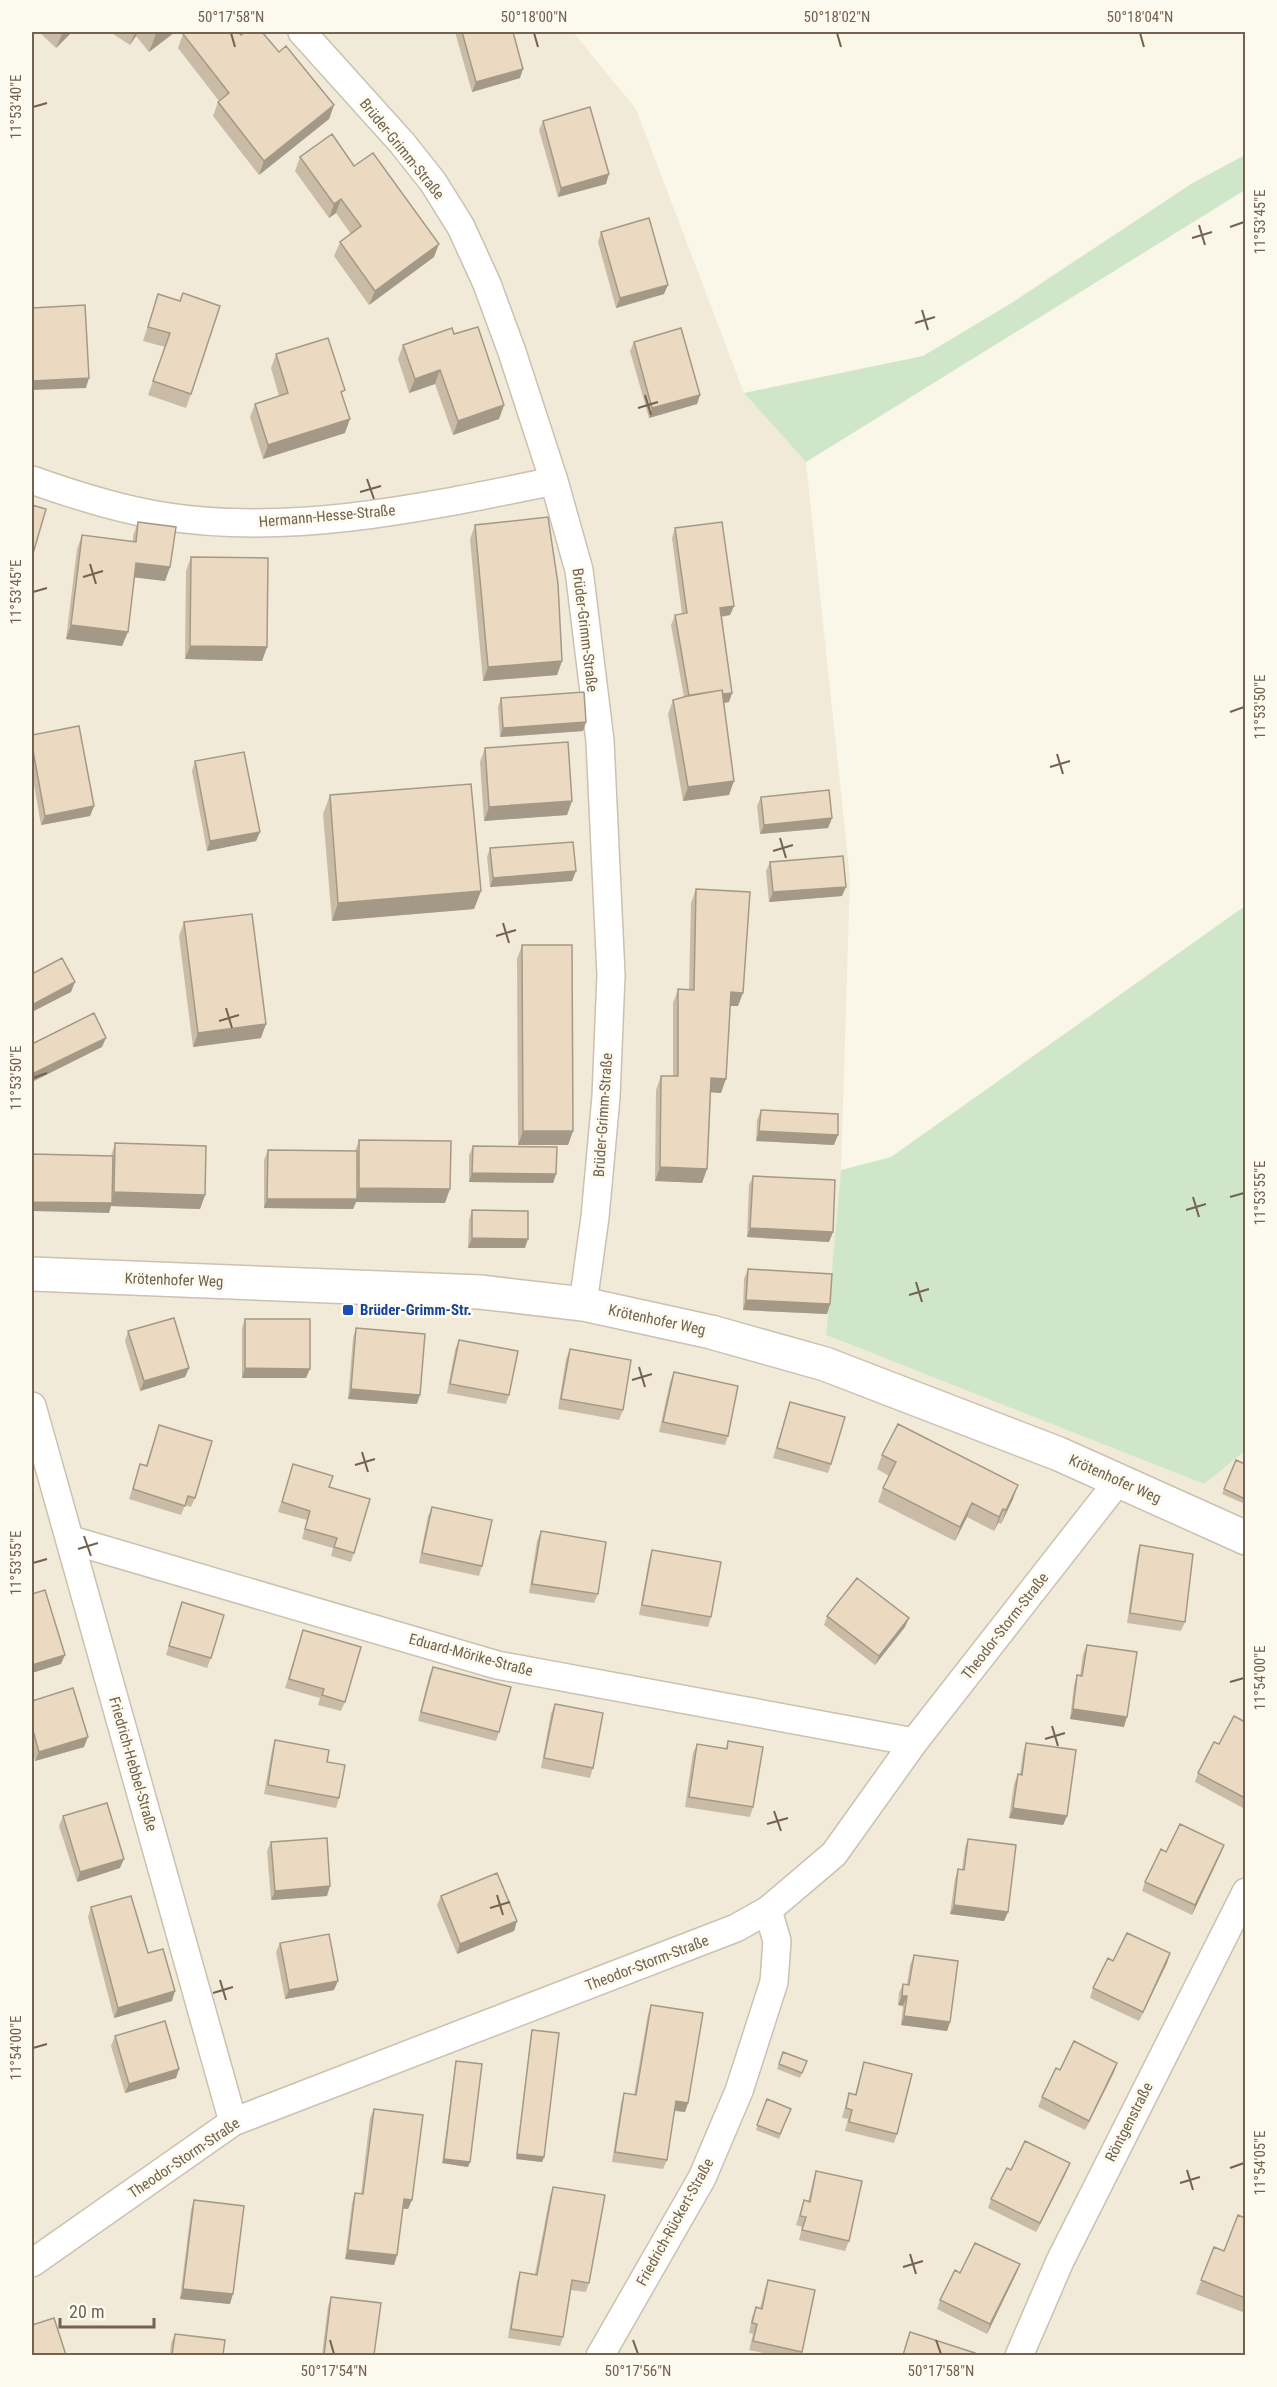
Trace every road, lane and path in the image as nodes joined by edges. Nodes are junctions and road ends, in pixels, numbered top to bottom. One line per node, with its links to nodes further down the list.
1 (302, 32): 3 (street, Brüder-Grimm-Straße)
2 (32, 480): 3 (street, Hermann-Hesse-Straße)
3 (554, 481): 5 (street, Brüder-Grimm-Straße)
4 (32, 1274): 5 (street, Krötenhofer Weg)
5 (583, 1304): 7 (street, Krötenhofer Weg)
6 (32, 1406): 9 (street, Friedrich-Hebbel-Straße)
7 (1119, 1480): 8 (street, Krötenhofer Weg); 10 (street, Theodor-Storm-Straße)
8 (1245, 1538)
9 (71, 1540): 10 (street, Eduard-Mörike-Straße); 13 (street, Friedrich-Hebbel-Straße)
10 (914, 1742): 12 (street, Theodor-Storm-Straße)
11 (1245, 1892): 16 (street, Röntgenstraße)
12 (768, 1910): 13 (street, Theodor-Storm-Straße); 15 (street, Friedrich-Rückert-Straße)
13 (233, 2122): 14 (street, Theodor-Storm-Straße)
14 (32, 2264)
15 (600, 2355)
16 (1019, 2355)

